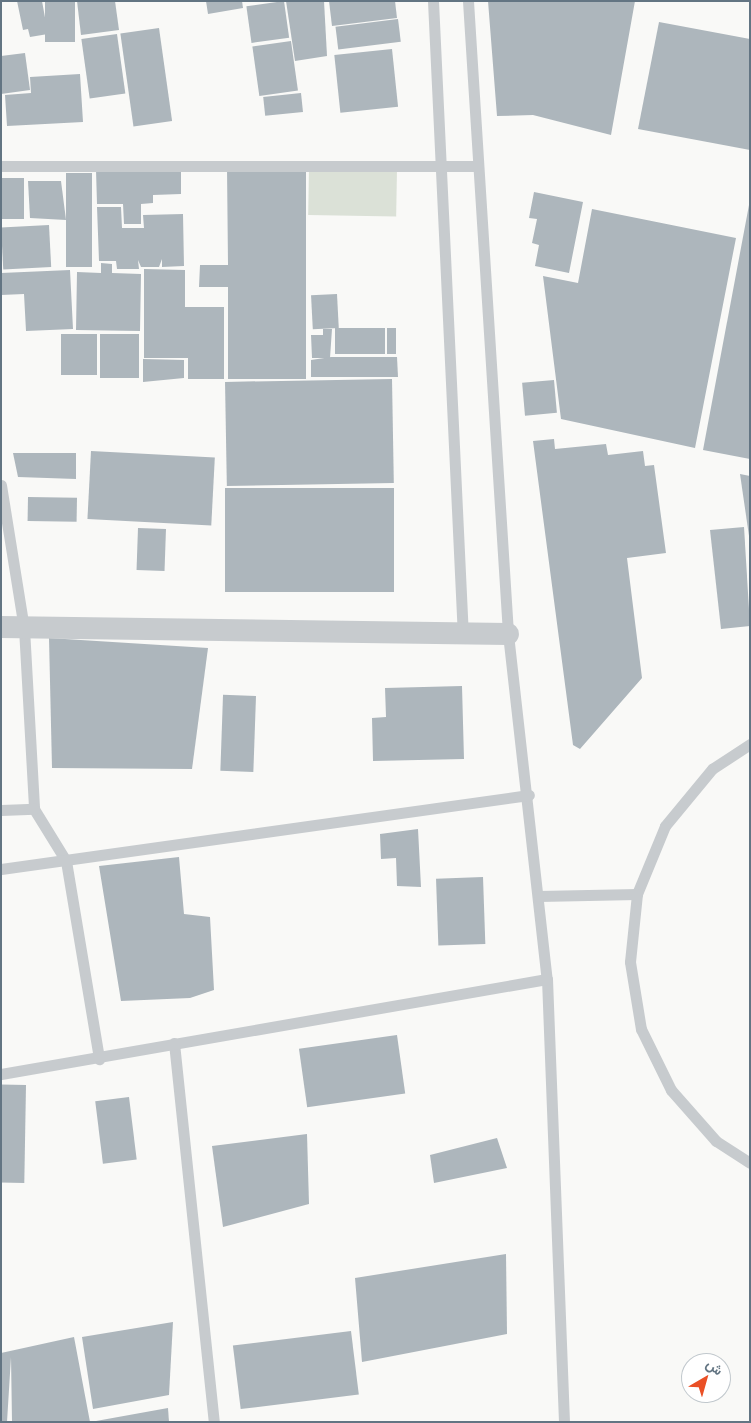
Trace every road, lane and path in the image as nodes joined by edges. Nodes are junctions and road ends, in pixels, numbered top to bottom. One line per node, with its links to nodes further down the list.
1 (433, 1): 3 (lane)
2 (468, 1): 5 (lane)
3 (442, 163): 4 (lane); 5 (lane); 10 (lane)
4 (1, 166)
5 (477, 166): 9 (lane)
6 (1, 485): 8 (lane)
7 (1, 627): 8 (street)
8 (24, 628): 10 (street); 13 (lane)
9 (508, 634): 10 (street); 12 (lane)
10 (463, 636)
11 (750, 744): 17 (lane)
12 (529, 795): 15 (lane); 18 (lane)
13 (34, 809): 14 (lane); 15 (lane)
14 (1, 810)
15 (66, 861): 16 (lane); 21 (lane)
16 (1, 869)
17 (637, 894): 18 (lane); 23 (lane)
18 (539, 896): 19 (lane)
19 (548, 980): 20 (lane); 25 (lane)
20 (174, 1043): 21 (lane); 24 (lane)
21 (99, 1058): 22 (lane)
22 (1, 1074)
23 (750, 1163)
24 (214, 1422)
25 (564, 1422)

